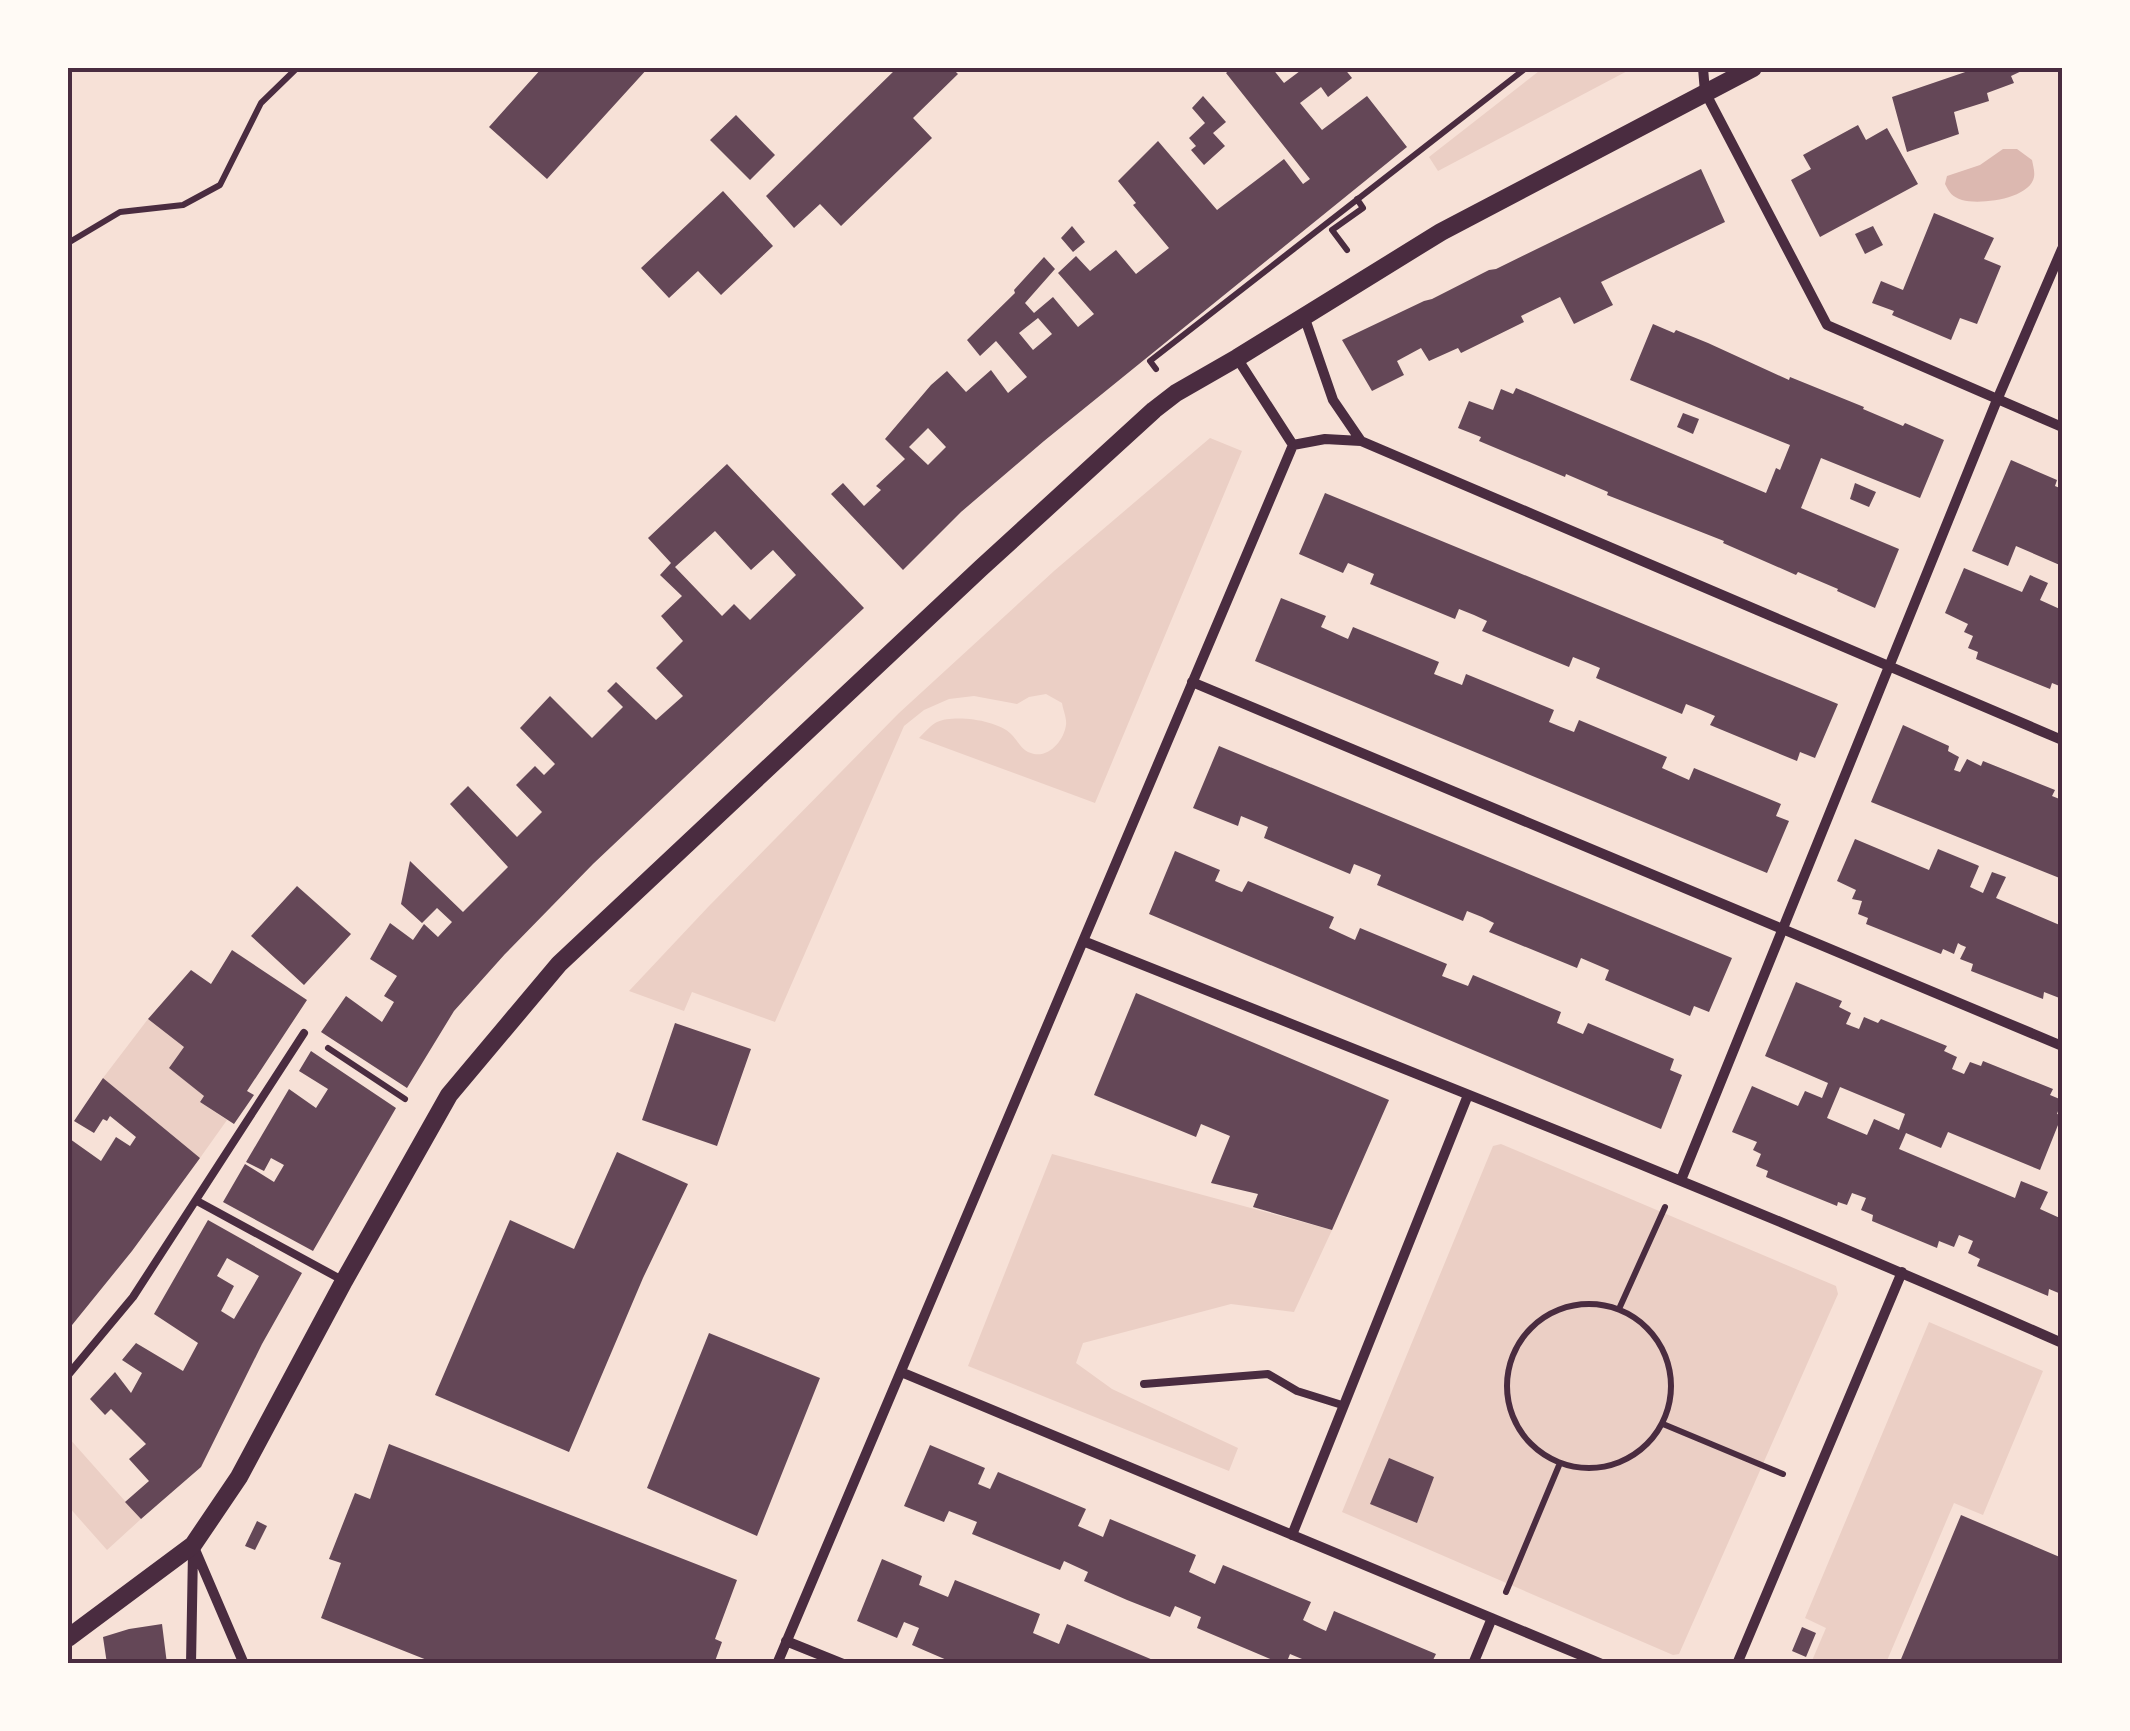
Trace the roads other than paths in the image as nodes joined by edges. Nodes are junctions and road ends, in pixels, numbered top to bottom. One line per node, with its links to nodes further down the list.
1 (1703, 68): 3 (street)
2 (1753, 68): 3 (street)
3 (1704, 92): 5 (street); 7 (street)
4 (2062, 249): 7 (street)
5 (1304, 316): 6 (street); 9 (street)
6 (1238, 358): 10 (street); 22 (street)
7 (1997, 400): 8 (street); 11 (street)
8 (2062, 427)
9 (1361, 442): 10 (street); 11 (street)
10 (1293, 445): 12 (street)
11 (1889, 666): 13 (street); 14 (street)
12 (1192, 682): 14 (street); 15 (street)
13 (2062, 740)
14 (1783, 927): 17 (street); 19 (street)
15 (1082, 941): 18 (street); 24 (street)
16 (304, 1033): 20 (lane)
17 (2062, 1046)
18 (1468, 1095): 19 (street); 27 (street)
19 (1681, 1180): 21 (street)
20 (197, 1200): 22 (lane); 25 (lane)
21 (1902, 1272): 23 (street); 39 (street)
22 (344, 1281): 29 (street)
23 (2062, 1343)
24 (900, 1372): 28 (street); 32 (street)
25 (68, 1375)
26 (1144, 1384): 27 (lane)
27 (1342, 1405): 28 (street)
28 (1292, 1535): 30 (street)
29 (194, 1546): 31 (street); 33 (street); 34 (street)
30 (1492, 1618): 37 (street); 38 (street)
31 (68, 1638)
32 (786, 1641): 35 (street); 36 (street)
33 (191, 1664)
34 (244, 1664)
35 (777, 1664)
36 (843, 1664)
37 (1472, 1664)
38 (1602, 1664)
39 (1737, 1664)

